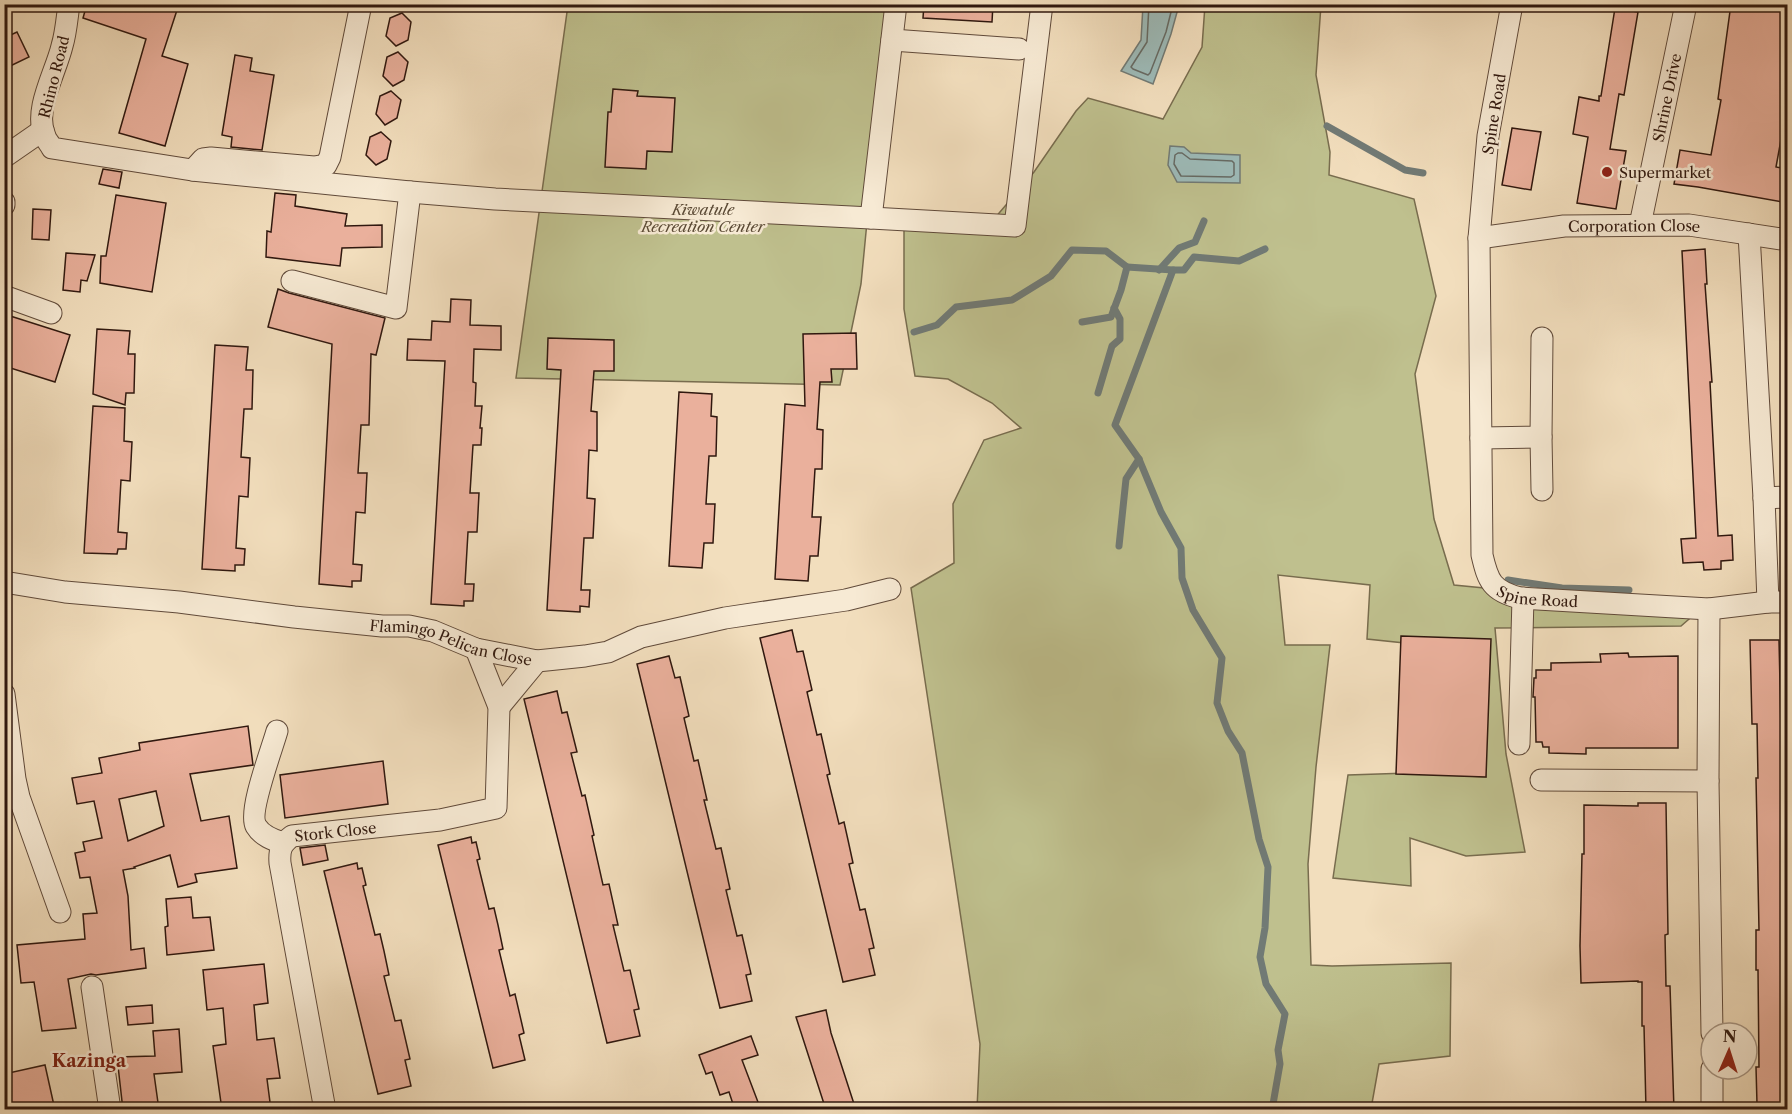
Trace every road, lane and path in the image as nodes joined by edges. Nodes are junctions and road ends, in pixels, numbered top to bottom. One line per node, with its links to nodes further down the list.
1 (69, 4): 9 (street, Rhino Road)
2 (361, 4): 11 (street)
3 (896, 4): 7 (street)
4 (1042, 4): 13 (street)
5 (1512, 4): 16 (street, Spine Road)
6 (1686, 4): 14 (street, Shrine Drive)
7 (892, 40): 8 (street); 13 (street)
8 (1019, 49)
9 (48, 139): 10 (street); 11 (street)
10 (4, 158)
11 (192, 170): 12 (street)
12 (410, 192): 13 (street); 18 (street)
13 (871, 218)
14 (1640, 225): 15 (street, Corporation Close); 16 (street, Corporation Close)
15 (1749, 234): 17 (street, Corporation Close); 26 (street)
16 (1479, 238): 23 (street, Spine Road)
17 (1788, 240)
18 (291, 281)
19 (4, 296): 20 (street)
20 (51, 313)
21 (1542, 338): 22 (street)
22 (1541, 437): 23 (street); 24 (street)
23 (1481, 438): 29 (street, Spine Road)
24 (1542, 490)
25 (1788, 497): 26 (street)
26 (1764, 498): 30 (street)
27 (4, 582): 32 (street, Flamingo Pelican Close)
28 (890, 589): 33 (street, Flamingo Pelican Close)
29 (1523, 598): 31 (street, Spine Road); 37 (street)
30 (1778, 602): 31 (street, Spine Road)
31 (1709, 609): 39 (street)
32 (476, 649): 33 (street, Flamingo Pelican Close); 35 (street, Stork Close)
33 (537, 661): 35 (street)
34 (4, 694): 41 (street)
35 (499, 707): 40 (street, Stork Close)
36 (277, 731): 40 (street)
37 (1519, 744)
38 (1541, 780): 39 (street)
39 (1708, 781): 43 (street)
40 (283, 843): 46 (street, Stork Close)
41 (60, 912)
42 (92, 987): 45 (street)
43 (1712, 1021)
44 (1712, 1081): 47 (street)
45 (110, 1110)
46 (325, 1110)
47 (1712, 1110)

